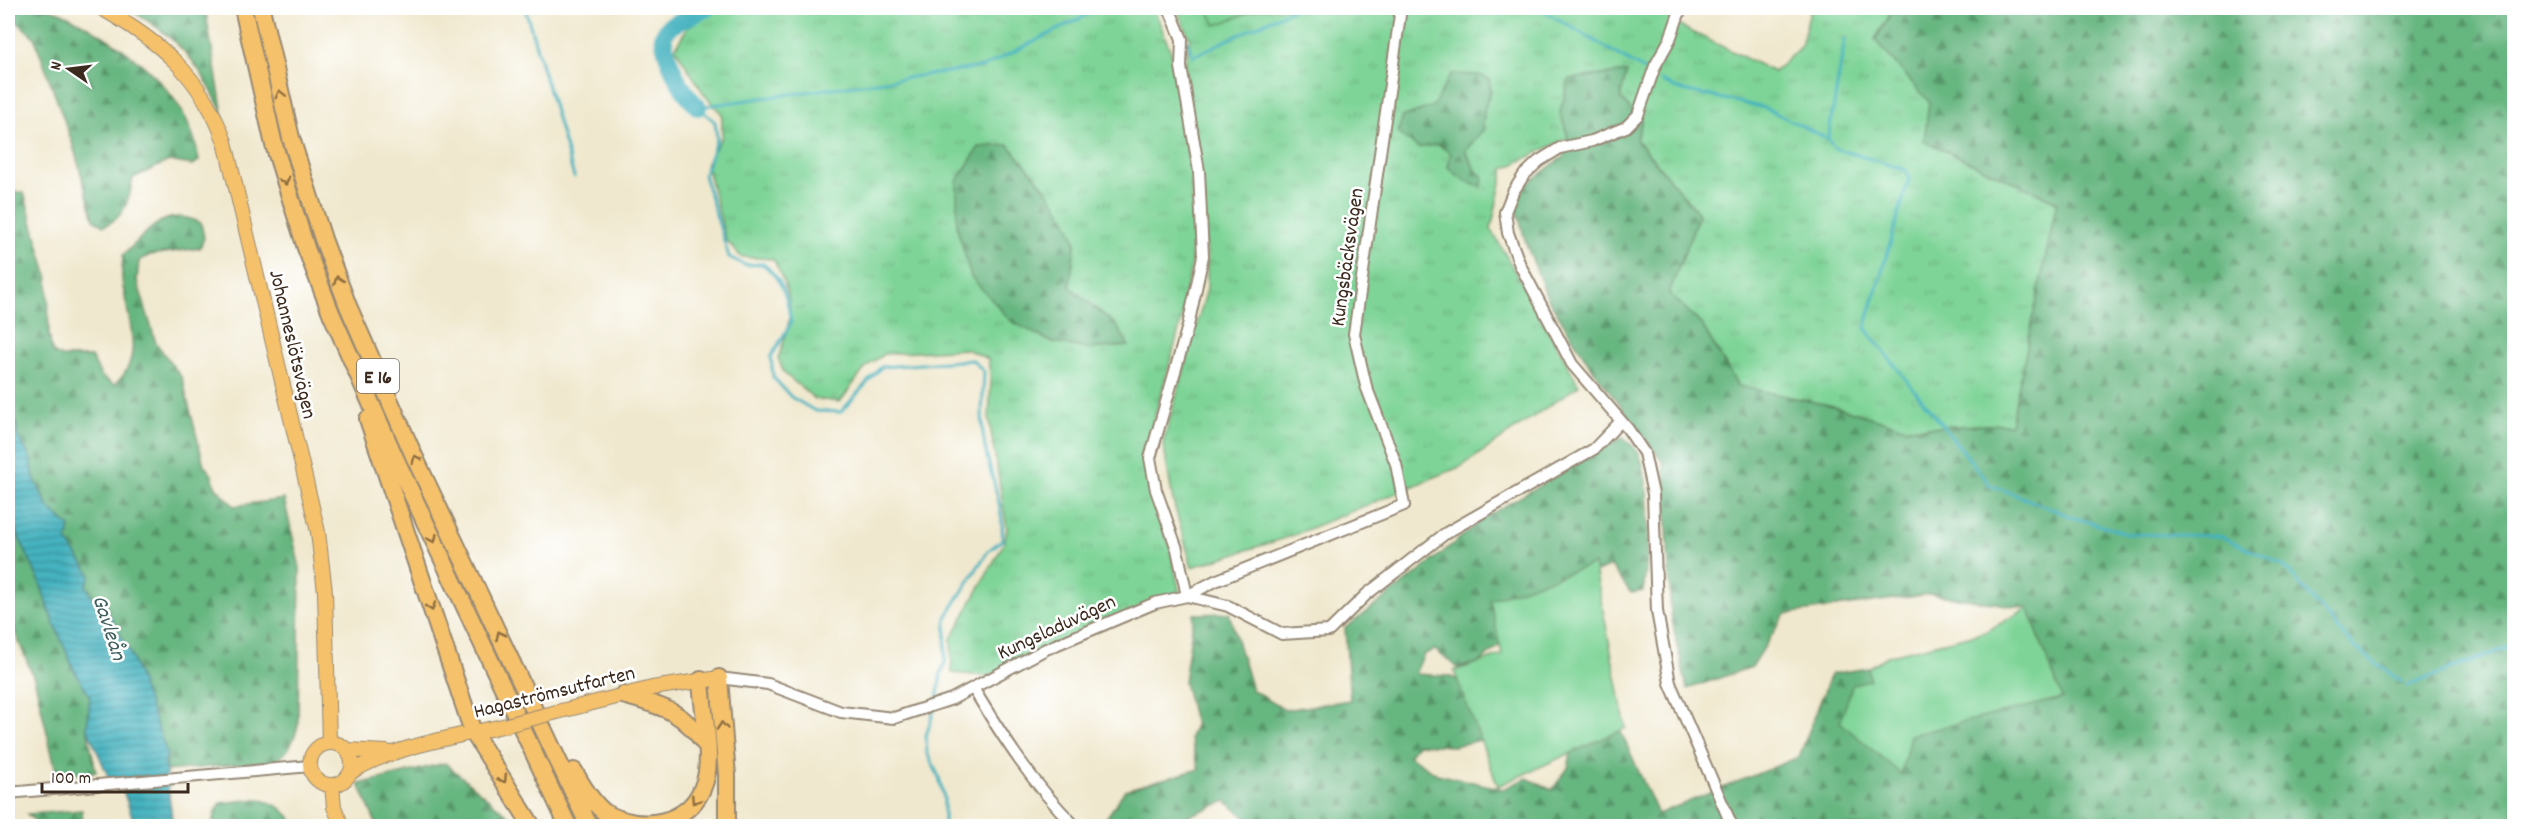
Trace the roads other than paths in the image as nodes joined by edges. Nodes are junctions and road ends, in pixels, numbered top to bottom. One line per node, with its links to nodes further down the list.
1 (102, 8): 19 (main road, Johanneslötsvägen)
2 (234, 8): 8 (highway)
3 (243, 8): 8 (highway, E 16)
4 (261, 8): 15 (highway, E 16, one-way to 4)
5 (1169, 8): 12 (street)
6 (1401, 8): 11 (street, Kungsbäcksvägen)
7 (1681, 8): 10 (street)
8 (258, 84): 9 (highway, E 16, one-way to 9)
9 (355, 372): 18 (highway, one-way to 18); 29 (highway, E 16, one-way to 29)
10 (1621, 421): 12 (street); 33 (street)
11 (1404, 505): 12 (street, Kungsladuvägen)
12 (1187, 596): 16 (street, Kungsladuvägen)
13 (719, 678): 14 (main road, Hagaströmsutfarten); 16 (street, Kungsladuvägen); 31 (highway, one-way to 13)
14 (701, 680): 17 (main road, Hagaströmsutfarten); 20 (highway)
15 (525, 688): 20 (highway, one-way to 15); 30 (highway, E 16)
16 (973, 688): 32 (street)
17 (623, 695): 18 (main road, Hagaströmsutfarten, bridge); 20 (highway)
18 (473, 732): 22 (main road, Hagaströmsutfarten); 28 (highway, one-way to 28)
19 (329, 743): 21 (main road, Hagaströmsutfarten); 23 (main road)
20 (706, 745)
21 (346, 750): 22 (main road, Hagaströmsutfarten); 24 (main road)
22 (401, 751): 24 (main road, Hagaströmsutfarten)
23 (310, 766): 25 (main road); 26 (street)
24 (350, 773): 25 (main road, Hagaströmsutfarten)
25 (332, 785): 27 (main road)
26 (8, 793)
27 (342, 826)
28 (532, 826)
29 (568, 826)
30 (590, 826)
31 (727, 826)
32 (1075, 826)
33 (1732, 826)

